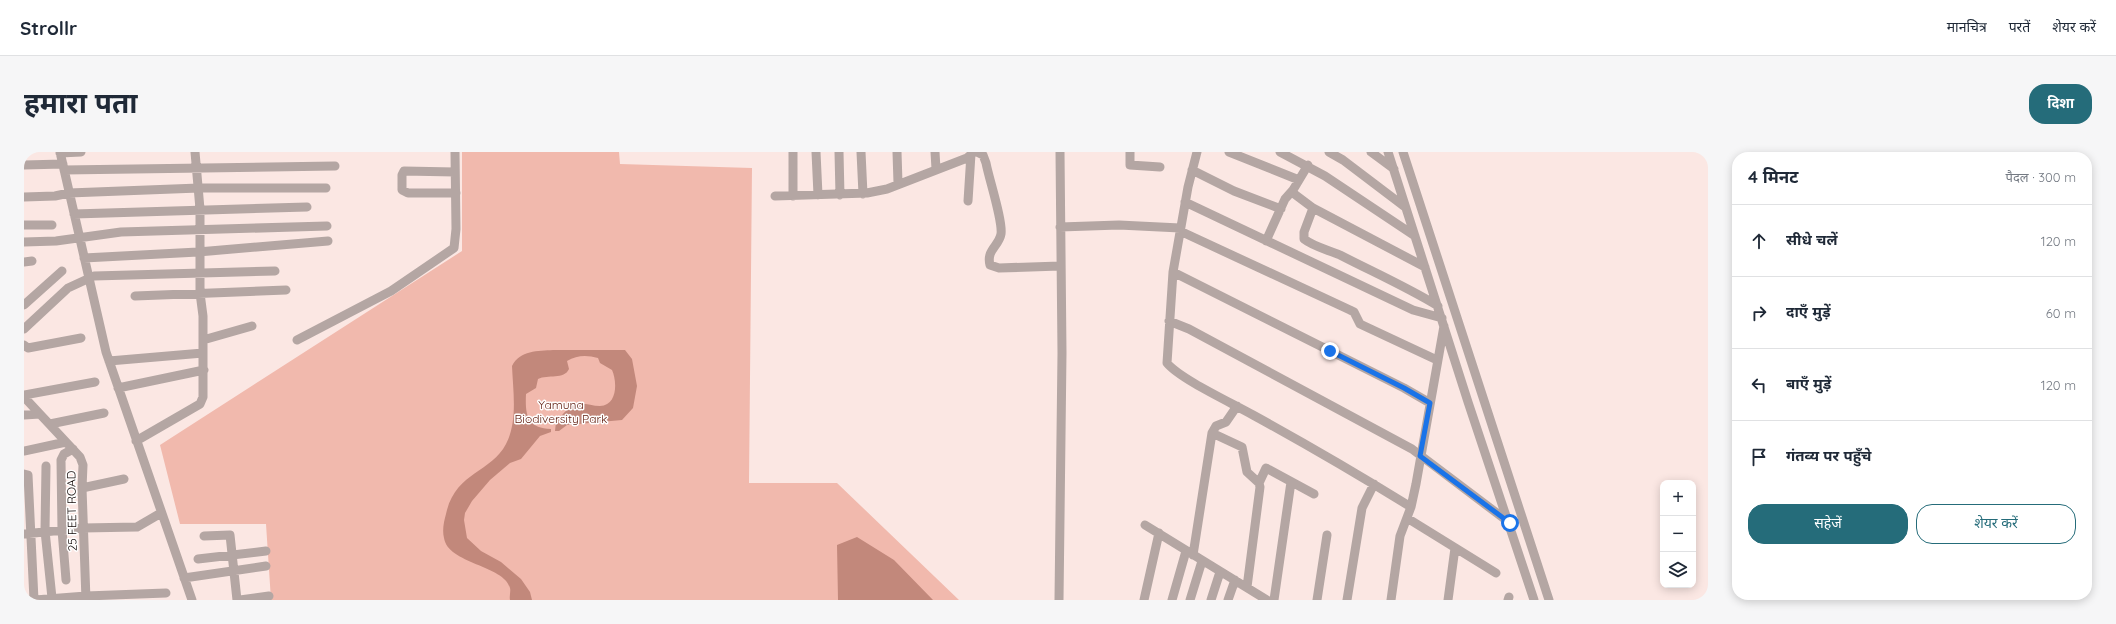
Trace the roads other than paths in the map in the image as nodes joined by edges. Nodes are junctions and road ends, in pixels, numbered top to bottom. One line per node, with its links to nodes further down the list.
1 (81, 152): 19 (street)
2 (195, 152): 26 (street)
3 (455, 152): 30 (street)
4 (793, 152): 42 (street)
5 (816, 152): 39 (street)
6 (839, 152): 40 (street)
7 (861, 152): 38 (street)
8 (897, 152): 32 (street)
9 (935, 152): 27 (street)
10 (1060, 152): 55 (street)
11 (1130, 152): 25 (street)
12 (1197, 152): 29 (street)
13 (1229, 152): 31 (street)
14 (1280, 152): 21 (street)
15 (1329, 152): 47 (street)
16 (1371, 152): 28 (street)
17 (1388, 152): 28 (street)
18 (1403, 152): 160 (street)
19 (60, 153): 24 (street)
20 (974, 153): 27 (street); 44 (street); 65 (street)
21 (1308, 165): 31 (street); 58 (street)
22 (24, 166): 24 (street)
23 (335, 166): 26 (street)
24 (64, 167): 26 (street); 36 (street)
25 (1160, 167)
26 (197, 168): 33 (street)
27 (936, 169): 32 (street)
28 (1394, 169): 47 (street)
29 (1192, 170): 45 (street); 50 (street)
30 (455, 172): 37 (street); 37 (street)
31 (1299, 180): 35 (street)
32 (898, 183): 38 (street)
33 (199, 188): 34 (street); 36 (street); 49 (street)
34 (326, 188)
35 (1293, 190): 48 (street); 50 (street)
36 (69, 193): 43 (street); 51 (street)
37 (456, 193): 83 (street)
38 (863, 194): 40 (street)
39 (818, 195): 40 (street); 42 (street)
40 (840, 195)
41 (775, 196): 42 (street)
42 (793, 196)
43 (24, 197)
44 (968, 201)
45 (1185, 202): 56 (street); 61 (street)
46 (307, 206): 49 (street)
47 (1405, 207): 58 (street)
48 (1314, 208): 66 (street); 76 (street)
49 (200, 209): 51 (street); 57 (street)
50 (1281, 209): 61 (street)
51 (74, 214): 59 (street)
52 (52, 224): 53 (street)
53 (24, 225)
54 (327, 226): 57 (street)
55 (1060, 227): 56 (street); 65 (street)
56 (1180, 229): 69 (street); 86 (street)
57 (199, 230): 59 (street); 63 (street)
58 (1415, 236): 66 (street)
59 (79, 237): 62 (street); 64 (street)
60 (328, 241): 63 (street)
61 (1266, 241): 78 (street)
62 (24, 242)
63 (198, 252): 64 (street); 70 (street)
64 (84, 258): 71 (street)
65 (1060, 266): 147 (street)
66 (1425, 267): 76 (street)
67 (62, 271): 75 (street)
68 (275, 271): 70 (street)
69 (1173, 272): 77 (street); 92 (street)
70 (199, 273): 71 (street); 73 (street)
71 (89, 278): 80 (street); 87 (street)
72 (286, 290): 73 (street)
73 (200, 293): 74 (street); 82 (street)
74 (135, 296)
75 (24, 305)
76 (1438, 306): 78 (street)
77 (1169, 321): 93 (street); 102 (street)
78 (1443, 321): 86 (street); 114 (street)
79 (252, 326): 82 (street)
80 (24, 329)
81 (82, 338): 84 (street)
82 (203, 340): 85 (street)
83 (297, 340)
84 (24, 345)
85 (203, 353): 87 (street); 88 (street)
86 (1437, 360): 92 (street)
87 (109, 361): 90 (street)
88 (204, 370): 90 (street); 99 (street)
89 (95, 382): 91 (street)
90 (118, 388): 99 (street)
91 (24, 396): 95 (street, 25 FEET ROAD)
92 (1430, 403): 102 (street)
93 (1237, 406): 98 (street); 108 (street)
94 (104, 413): 97 (street)
95 (40, 414): 96 (street); 97 (street, 25 FEET ROAD)
96 (24, 415)
97 (50, 424): 100 (street, 25 FEET ROAD)
98 (1212, 432): 107 (street); 125 (street)
99 (136, 441): 112 (street)
100 (69, 446): 101 (street); 109 (street, 25 FEET ROAD); 117 (street)
101 (24, 451)
102 (1420, 456): 111 (street); 114 (street)
103 (46, 466): 118 (street)
104 (24, 474): 119 (street)
105 (124, 479): 109 (street)
106 (1291, 482): 107 (street); 110 (street); 154 (street)
107 (1259, 483): 137 (street)
108 (1374, 484): 111 (street); 156 (street)
109 (82, 488): 116 (street, 25 FEET ROAD)
110 (1314, 494)
111 (1411, 507): 113 (street)
112 (161, 513): 116 (street); 134 (street)
113 (1407, 518): 123 (street); 157 (street)
114 (1510, 523): 159 (street)
115 (1145, 525): 120 (street)
116 (83, 528): 117 (street); 142 (street, 25 FEET ROAD)
117 (62, 530): 118 (street); 135 (street)
118 (45, 531): 119 (street); 141 (street)
119 (27, 533): 130 (street)
120 (1159, 534): 125 (street); 148 (street)
121 (204, 536): 126 (street)
122 (1327, 536): 155 (street)
123 (1455, 548): 133 (street); 158 (street)
124 (266, 551): 126 (street)
125 (1190, 553): 128 (street); 149 (street)
126 (232, 554): 127 (street); 131 (street)
127 (198, 559)
128 (1202, 561): 132 (street); 150 (street)
129 (266, 566): 131 (street)
130 (28, 569): 143 (street)
131 (234, 570): 134 (street); 145 (street)
132 (1220, 572): 136 (street); 151 (street)
133 (1496, 573)
134 (184, 578): 144 (street)
135 (66, 580)
136 (1235, 580): 137 (street); 152 (street)
137 (1247, 587): 140 (street)
138 (166, 593): 142 (street)
139 (269, 596): 146 (street)
140 (1256, 597): 153 (street)
141 (52, 598): 142 (street); 143 (street)
142 (86, 598)
143 (35, 600)
144 (192, 600)
145 (237, 600)
146 (240, 600)
147 (1059, 600)
148 (1144, 600)
149 (1172, 600)
150 (1190, 600)
151 (1211, 600)
152 (1228, 600)
153 (1267, 600)
154 (1274, 600)
155 (1317, 600)
156 (1347, 600)
157 (1391, 600)
158 (1448, 600)
159 (1534, 600)
160 (1549, 600)

